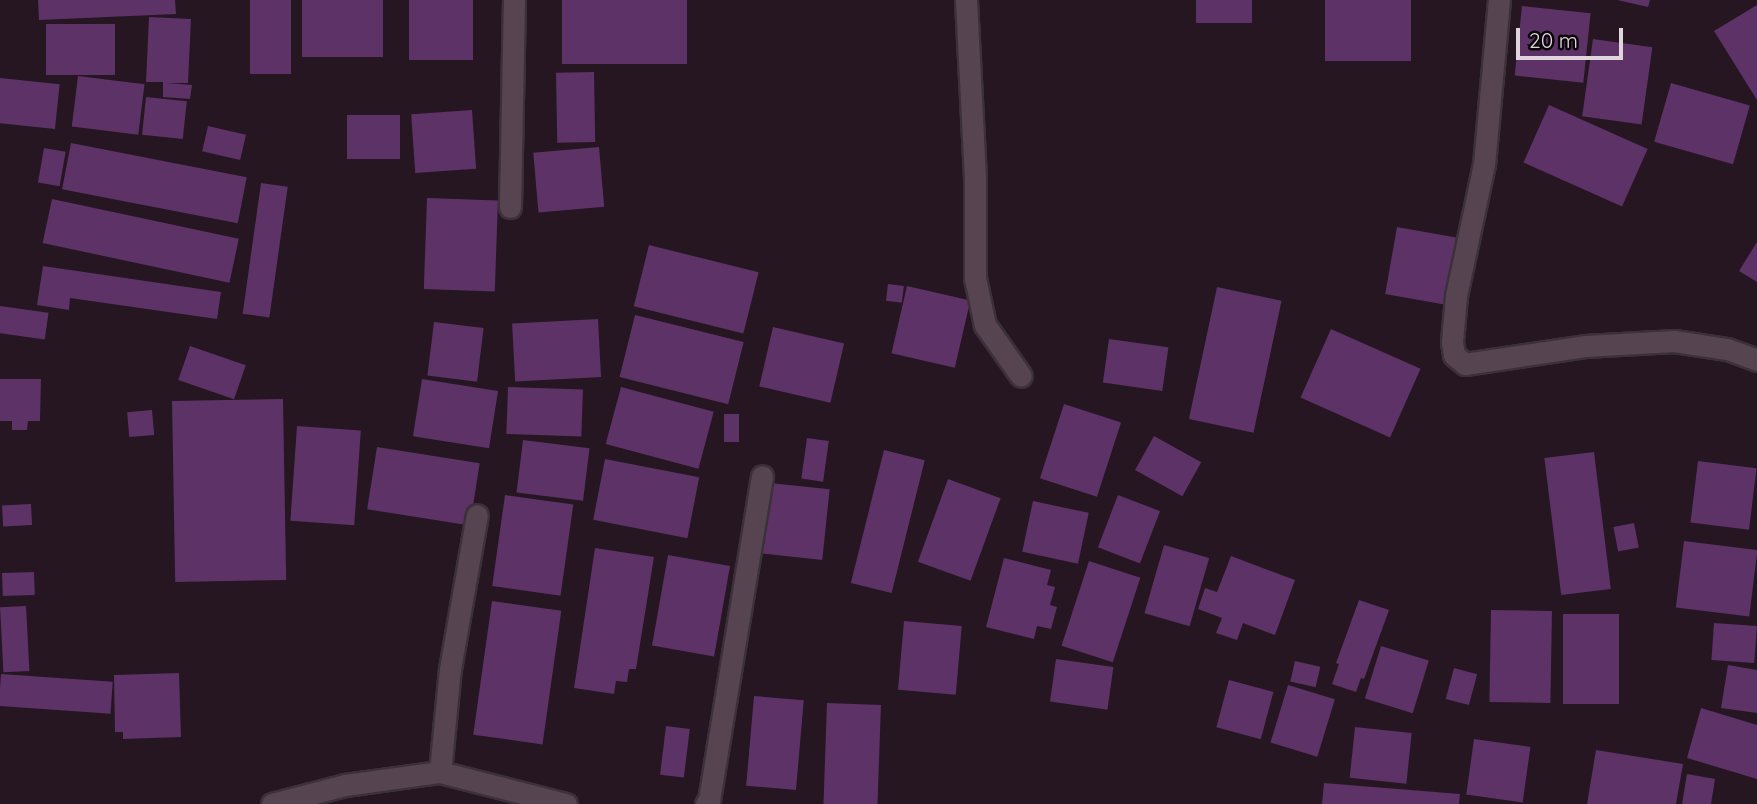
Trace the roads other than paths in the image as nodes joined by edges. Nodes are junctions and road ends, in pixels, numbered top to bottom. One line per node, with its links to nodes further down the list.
1 (514, 0): 4 (street)
2 (966, 0): 6 (street)
3 (1499, 0): 5 (street)
4 (510, 207)
5 (1757, 359)
6 (1021, 376)
7 (762, 476): 12 (street)
8 (477, 515): 9 (street)
9 (440, 772): 10 (street); 11 (street)
10 (272, 804)
11 (566, 804)
12 (706, 804)

